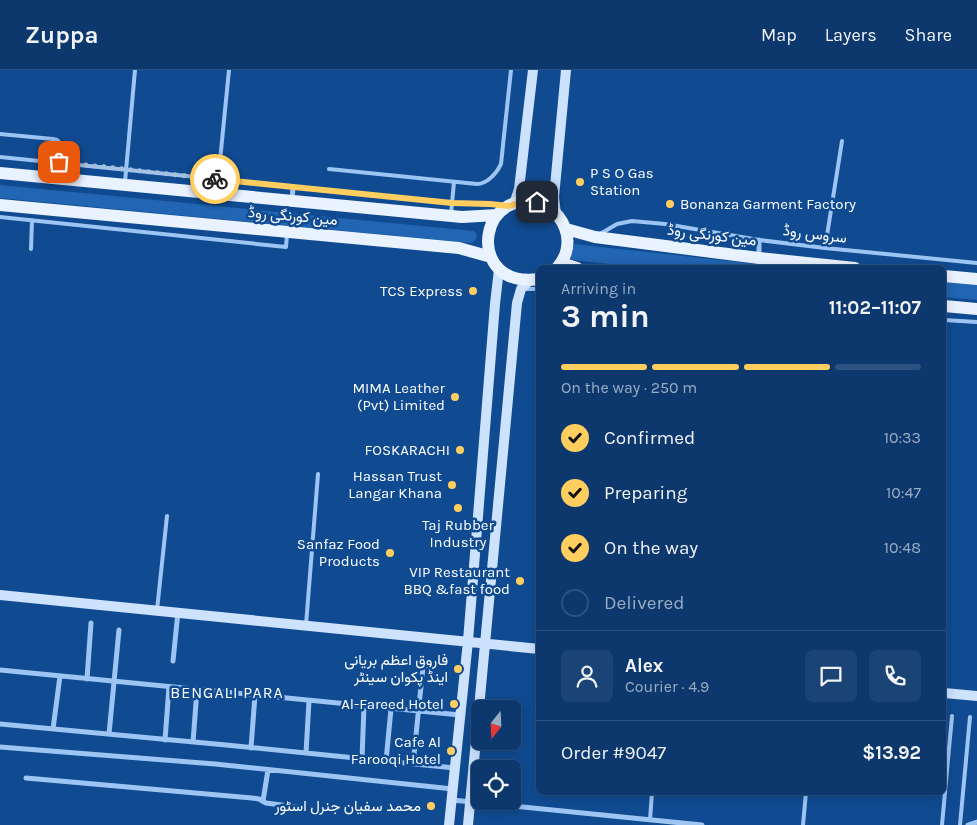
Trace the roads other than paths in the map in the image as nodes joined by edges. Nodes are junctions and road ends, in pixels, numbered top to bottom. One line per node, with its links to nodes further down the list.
1 (135, 70): 10 (lane)
2 (229, 70): 13 (lane)
3 (511, 70): 14 (lane)
4 (533, 70): 21 (street)
5 (566, 70): 22 (street)
6 (0, 134): 9 (lane)
7 (842, 141): 32 (lane)
8 (0, 157): 9 (lane)
9 (59, 162): 10 (lane)
10 (126, 169): 13 (lane); 15 (lane)
11 (329, 169): 14 (lane)
12 (0, 173): 15 (main road, مین کورنگی روڈ)
13 (218, 179): 16 (lane); 17 (lane)
14 (454, 182): 19 (lane)
15 (124, 185): 17 (main road, مین کورنگی روڈ)
16 (293, 187): 18 (street); 19 (lane)
17 (217, 194): 18 (main road, مین کورنگی روڈ)
18 (292, 201): 24 (main road, مین کورنگی روڈ)
19 (452, 203): 21 (lane); 24 (lane)
20 (0, 205): 28 (main road, مین کورنگی روڈ)
21 (512, 205): 22 (main road); 23 (main road)
22 (556, 214): 27 (main road)
23 (497, 215): 24 (main road, مین کورنگی روڈ); 33 (main road)
24 (450, 216)
25 (0, 217): 26 (lane)
26 (32, 220): 28 (lane); 31 (lane)
27 (566, 229): 29 (main road, مین کورنگی روڈ); 36 (main road)
28 (287, 232): 33 (main road, مین کورنگی روڈ)
29 (596, 237): 30 (lane, سروس روڈ); 34 (main road, مین کورنگی روڈ)
30 (759, 240): 32 (lane, سروس روڈ); 34 (street)
31 (31, 248)
32 (825, 248): 35 (lane, سروس روڈ)
33 (491, 257): 38 (main road)
34 (759, 258): 37 (main road, مین کورنگی روڈ)
35 (977, 263)
36 (559, 265)
37 (826, 265)
38 (499, 269): 41 (main road); 54 (street)
39 (946, 276): 40 (main road)
40 (977, 278)
41 (532, 284): 55 (street)
42 (946, 306): 43 (main road)
43 (977, 310)
44 (946, 320): 45 (lane)
45 (977, 322)
46 (318, 474): 52 (lane)
47 (168, 516): 49 (lane)
48 (0, 595): 49 (street)
49 (157, 610): 50 (street)
50 (178, 612): 52 (street); 57 (street)
51 (91, 623): 61 (street)
52 (306, 625): 54 (street)
53 (119, 630): 62 (street)
54 (468, 641): 55 (street); 72 (street)
55 (486, 643): 56 (street); 96 (street)
56 (536, 648)
57 (173, 661)
58 (423, 667): 71 (street)
59 (0, 670): 60 (street)
60 (60, 676): 61 (street); 76 (street)
61 (87, 679): 62 (street)
62 (114, 682): 63 (street); 77 (street)
63 (169, 687): 64 (street); 78 (street)
64 (198, 690): 66 (street); 79 (street)
65 (946, 693): 67 (street)
66 (255, 695): 68 (street); 81 (street)
67 (977, 696)
68 (309, 701): 69 (street); 82 (street)
69 (364, 706): 70 (street); 83 (street)
70 (391, 709): 71 (street); 84 (street)
71 (418, 711): 72 (street); 85 (street)
72 (460, 715): 86 (street)
73 (952, 716): 89 (lane)
74 (970, 717): 105 (lane)
75 (0, 724): 76 (street)
76 (53, 729): 77 (street)
77 (109, 734): 78 (street)
78 (165, 740): 79 (street)
79 (193, 742): 81 (street)
80 (0, 747): 87 (street)
81 (251, 748): 82 (street)
82 (306, 753): 83 (street)
83 (362, 759): 84 (street)
84 (386, 761): 85 (street)
85 (413, 764): 86 (street)
86 (455, 768): 90 (street)
87 (268, 770): 90 (street); 95 (street)
88 (26, 778): 95 (street)
89 (946, 781)
90 (453, 789): 94 (street)
91 (652, 795): 98 (lane)
92 (806, 795): 103 (lane)
93 (945, 795): 104 (lane)
94 (452, 800): 96 (street); 100 (street)
95 (263, 801): 97 (street)
96 (470, 802): 98 (street); 101 (street)
97 (296, 807)
98 (650, 820): 102 (street)
99 (977, 822): 106 (street)
100 (449, 825)
101 (468, 825)
102 (702, 825)
103 (803, 825)
104 (942, 825)
105 (960, 825)
106 (968, 825)

